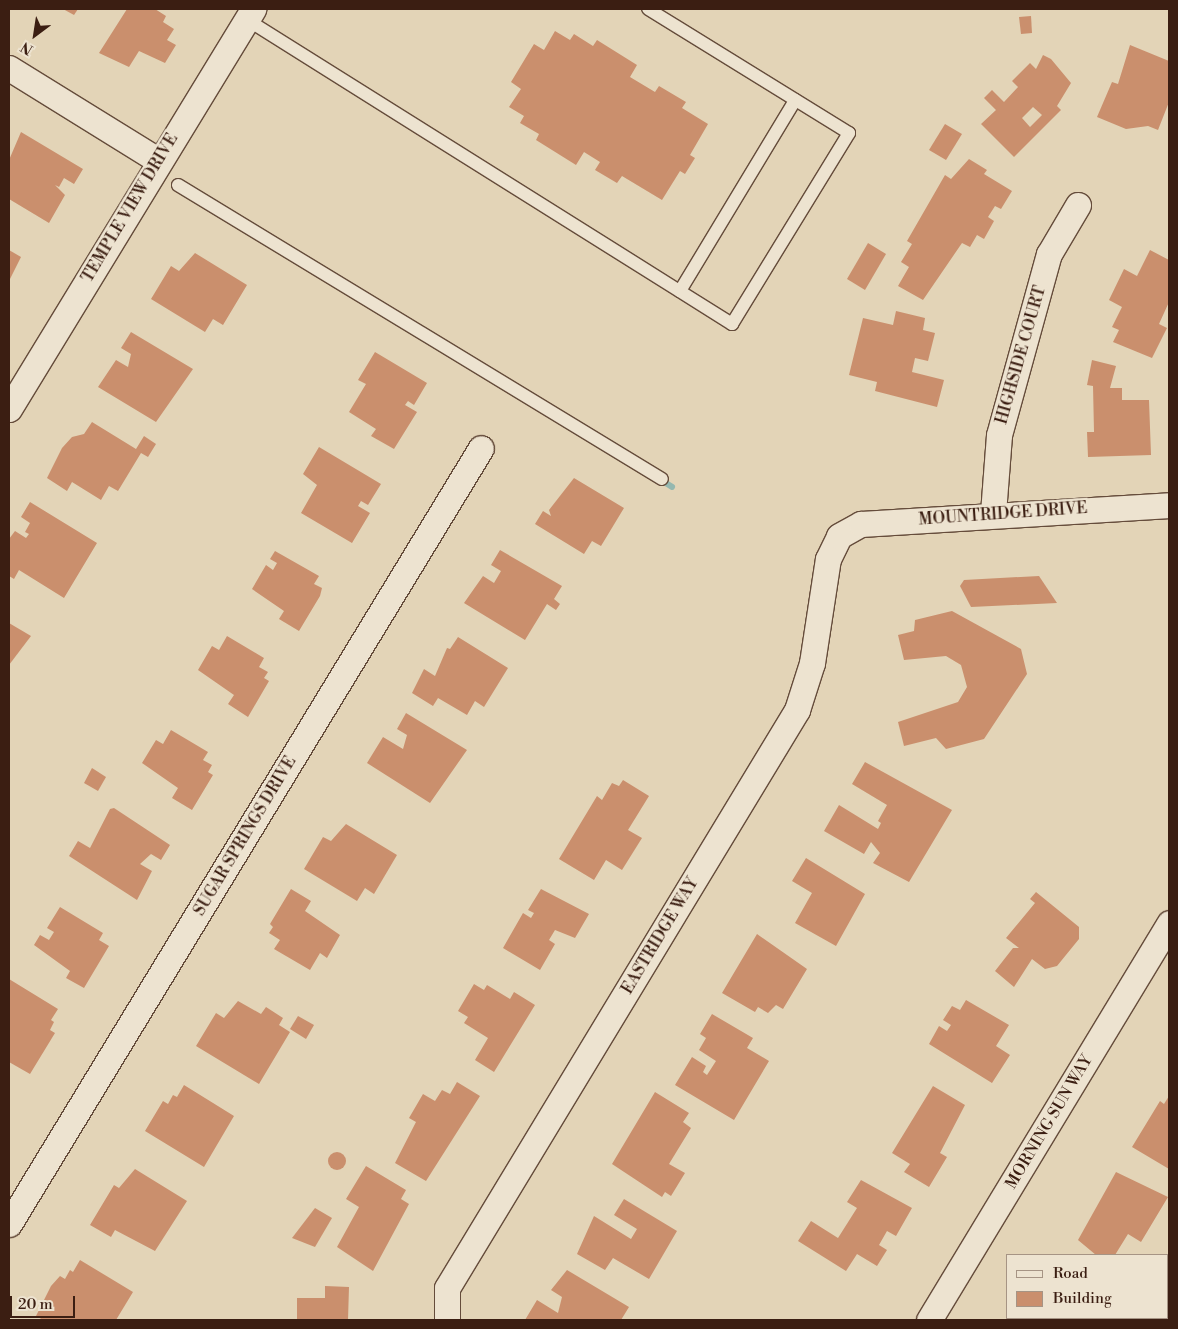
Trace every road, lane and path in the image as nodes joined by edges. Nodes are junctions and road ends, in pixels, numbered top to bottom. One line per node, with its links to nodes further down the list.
1 (648, 9): 4 (lane)
2 (249, 14): 5 (street, TEMPLE VIEW DRIVE); 8 (lane)
3 (9, 68): 5 (street)
4 (795, 100): 8 (lane); 8 (lane)
5 (159, 160): 9 (street, TEMPLE VIEW DRIVE)
6 (178, 185): 11 (lane)
7 (1078, 205): 13 (street, HIGHSIDE COURT)
8 (680, 291)
9 (9, 409)
10 (481, 448): 16 (street, SUGAR SPRINGS DRIVE)
11 (662, 479)
12 (1169, 505): 13 (street, MOUNTRIDGE DRIVE)
13 (993, 513): 14 (street, MOUNTRIDGE DRIVE)
14 (839, 536): 17 (street, EASTRIDGE WAY)
15 (1169, 923): 18 (street, MORNING SUN WAY)
16 (9, 1224)
17 (447, 1320)
18 (929, 1320)

